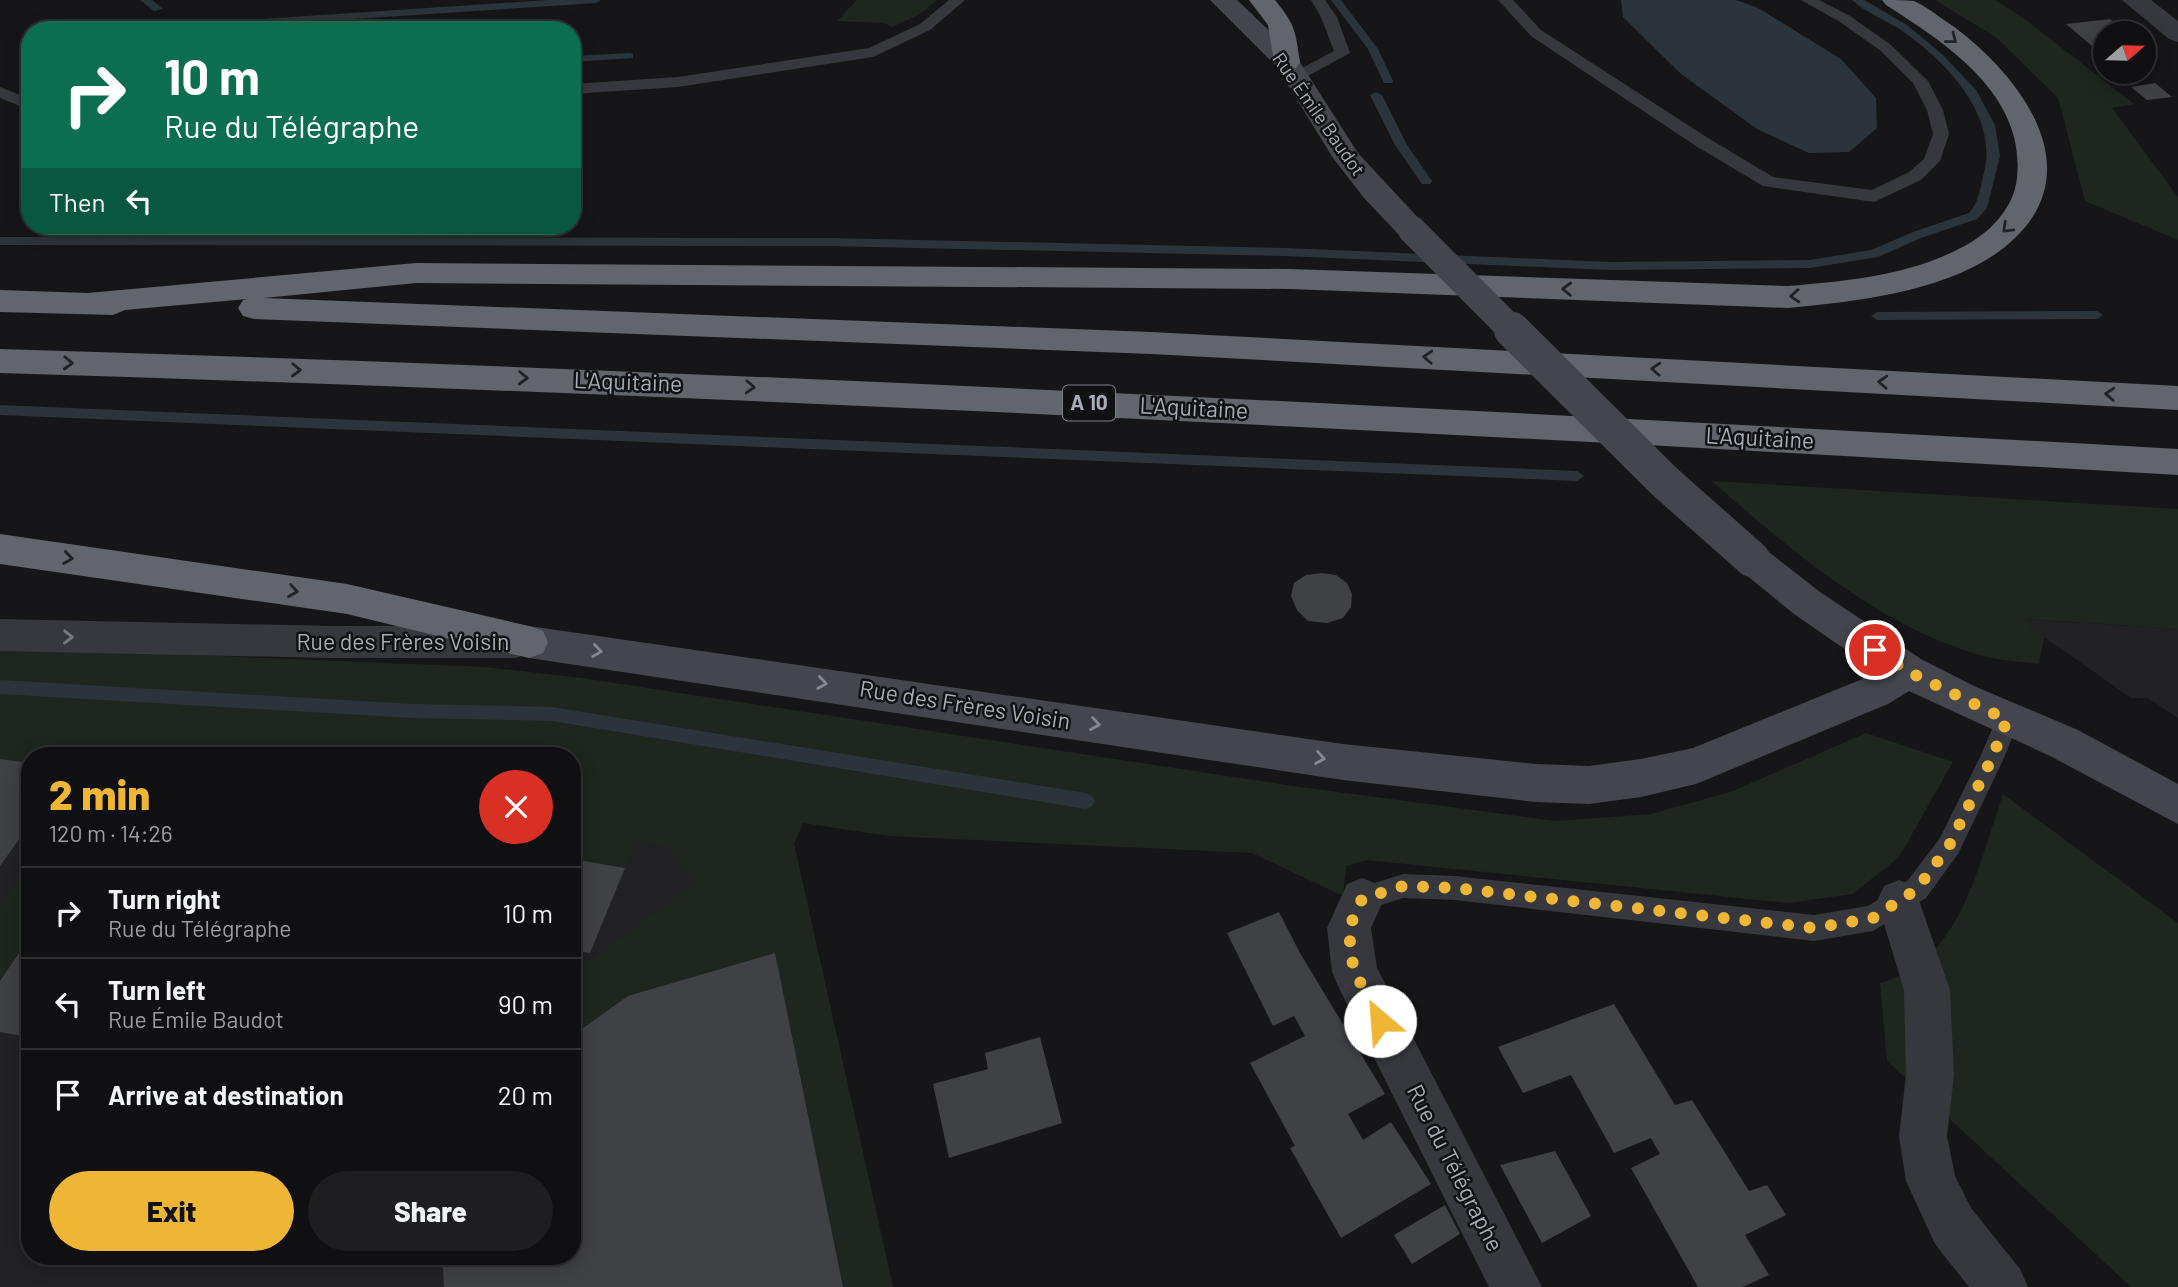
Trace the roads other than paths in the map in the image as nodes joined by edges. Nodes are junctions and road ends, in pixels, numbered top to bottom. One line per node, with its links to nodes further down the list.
1 (958, 0): 11 (lane)
2 (1223, 0): 10 (street, Rue Émile Baudot)
3 (1262, 0): 10 (highway)
4 (1318, 0): 10 (lane)
5 (1504, 0): 6 (lane)
6 (1808, 0)
7 (1895, 0): 15 (highway, one-way to 15)
8 (2134, 0): 9 (street)
9 (2178, 34)
10 (1292, 69): 22 (street, Rue Émile Baudot, bridge)
11 (581, 88)
12 (0, 92): 13 (lane)
13 (21, 101)
14 (0, 301): 15 (highway)
15 (89, 303): 17 (highway, one-way to 15)
16 (0, 361): 18 (highway, L'Aquitaine / A 10, one-way to 18)
17 (2178, 398)
18 (2178, 462)
19 (0, 549): 21 (highway, one-way to 21)
20 (0, 635): 21 (street, Rue des Frères Voisin, one-way to 21)
21 (529, 642): 22 (street, Rue des Frères Voisin, one-way to 22)
22 (1907, 671): 23 (street)
23 (2007, 720): 24 (street); 26 (lane, Rue du Télégraphe)
24 (2178, 805)
25 (1362, 899): 26 (lane, Rue du Télégraphe); 27 (street, Rue du Télégraphe)
26 (1899, 901): 28 (street)
27 (1516, 1287)
28 (2002, 1287)

